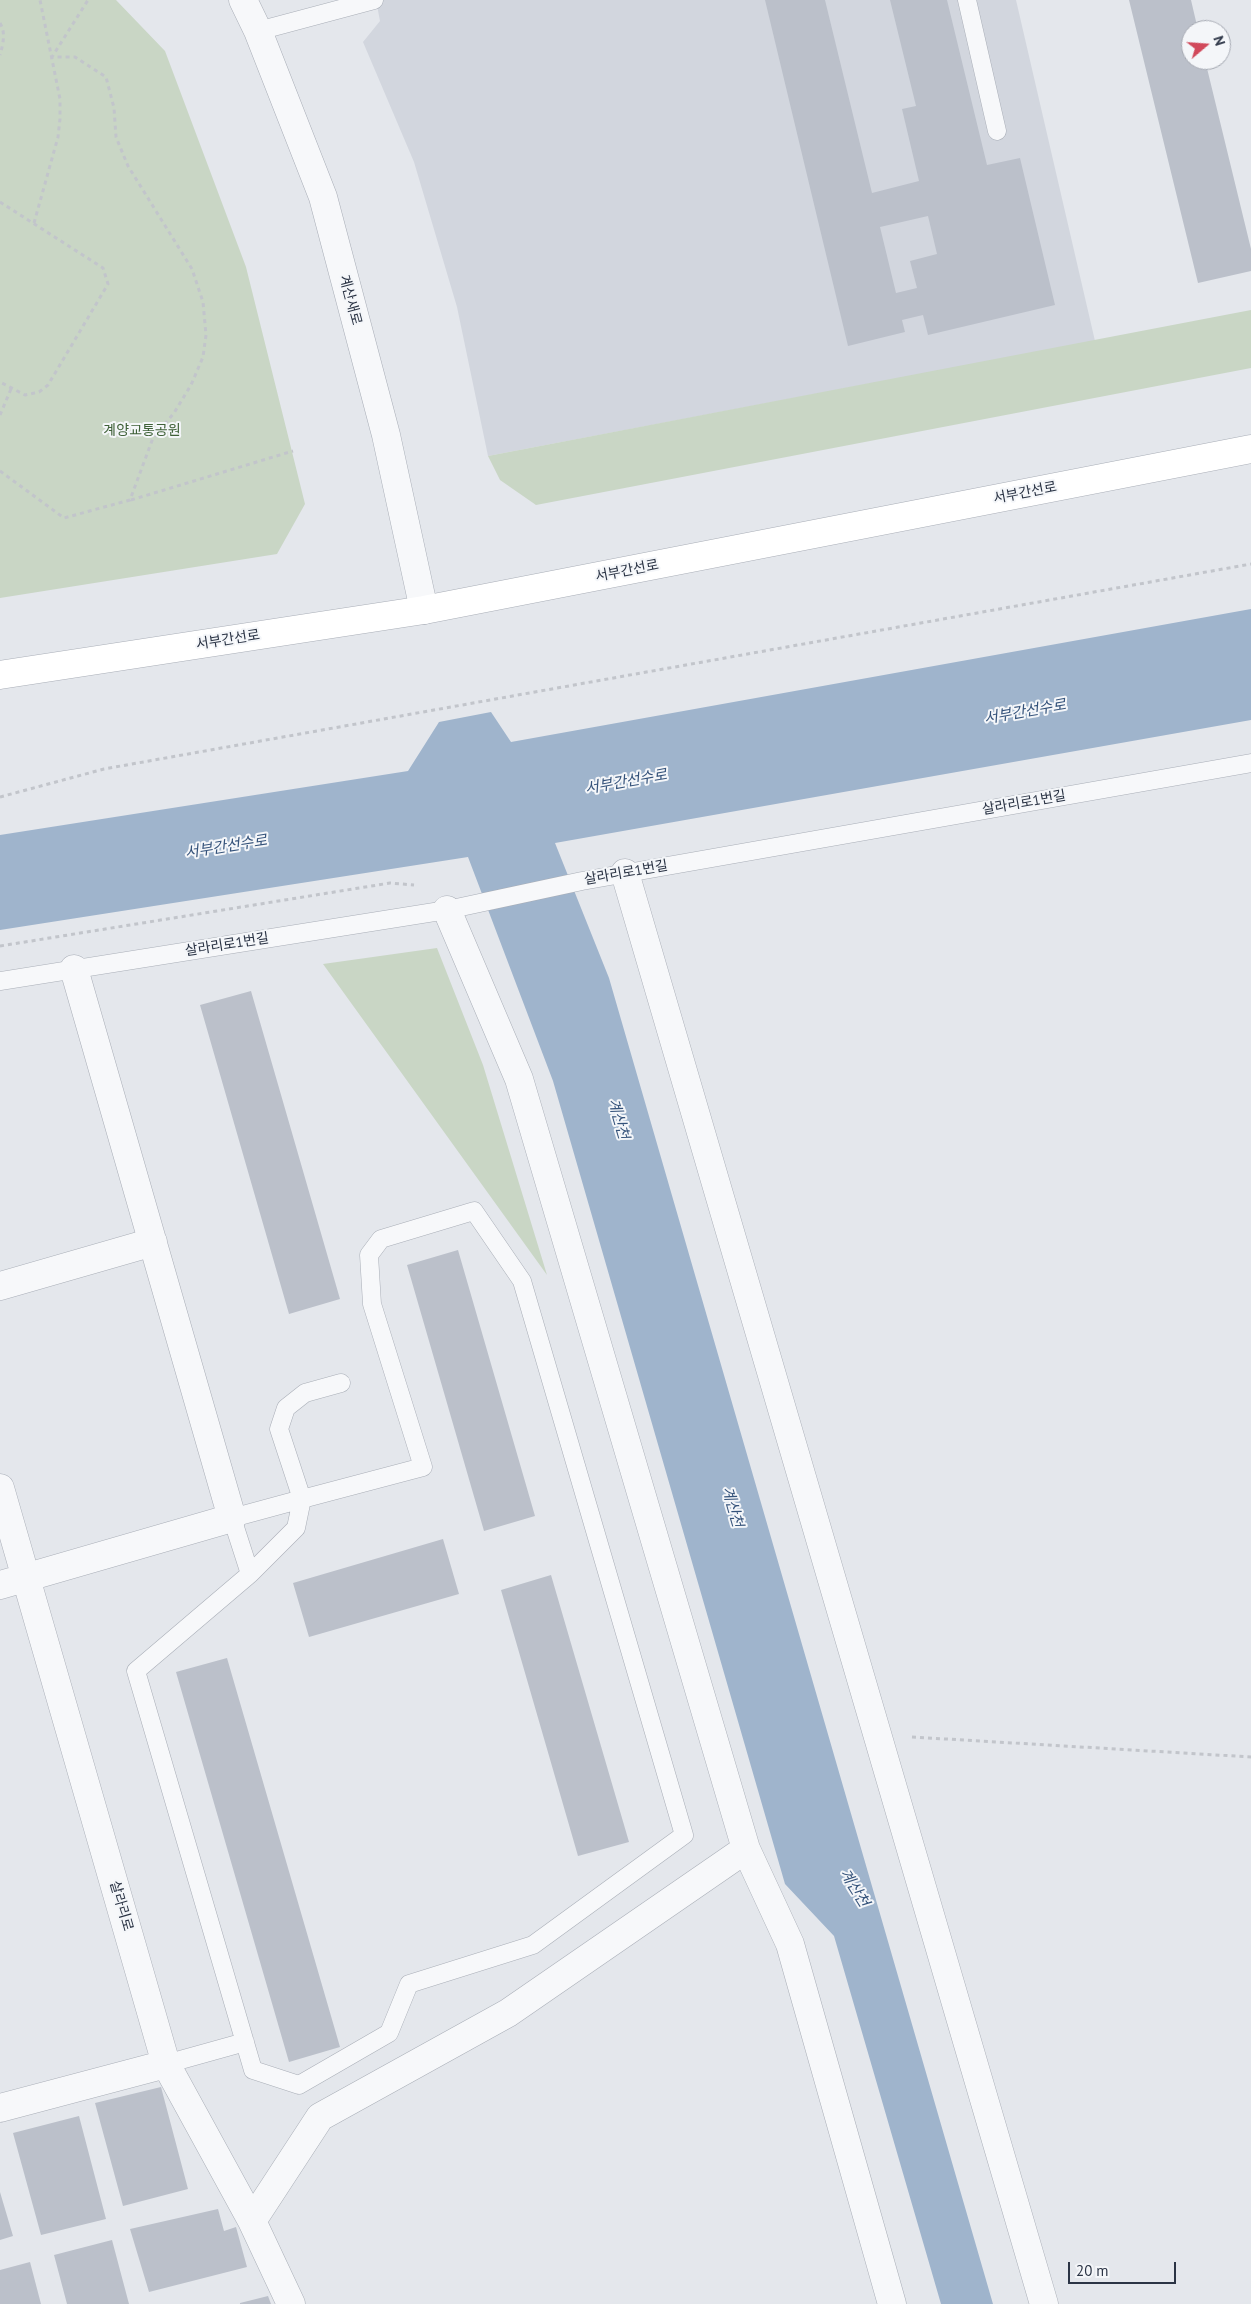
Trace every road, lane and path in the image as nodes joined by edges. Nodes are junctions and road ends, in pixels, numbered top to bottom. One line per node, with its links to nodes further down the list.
1 (40, 0): 9 (path)
2 (88, 0): 9 (path)
3 (243, 0): 7 (street, 계산새로)
4 (374, 0): 7 (lane)
5 (967, 0): 10 (lane)
6 (0, 23): 8 (path)
7 (258, 32): 21 (street, 계산새로)
8 (0, 55)
9 (52, 57): 12 (path); 19 (path)
10 (997, 131)
11 (0, 202): 12 (path)
12 (34, 224): 14 (path)
13 (0, 382): 14 (path)
14 (11, 390): 15 (path)
15 (0, 415)
16 (1251, 449): 21 (main road, 서부간선로)
17 (293, 451): 19 (path)
18 (0, 470): 19 (path)
19 (130, 500)
20 (1251, 564): 24 (path)
21 (424, 610): 22 (main road, 서부간선로)
22 (0, 675)
23 (1251, 763): 25 (lane, 살라리로1번길)
24 (0, 797)
25 (625, 873): 26 (lane, 살라리로1번길); 39 (street)
26 (459, 907): 27 (path); 28 (lane, 살라리로1번길); 41 (street)
27 (0, 946)
28 (74, 969): 29 (lane, 살라리로1번길); 30 (street)
29 (0, 981)
30 (153, 1242): 31 (street); 35 (street)
31 (0, 1286)
32 (341, 1383): 34 (lane)
33 (0, 1488): 37 (street, 살라리로)
34 (302, 1499): 35 (lane); 36 (lane); 42 (lane)
35 (232, 1518): 36 (lane); 37 (street)
36 (250, 1574): 42 (lane)
37 (26, 1578): 38 (street); 43 (street, 살라리로)
38 (0, 1585)
39 (877, 1735): 40 (path); 48 (street)
40 (1251, 1757)
41 (746, 1849): 45 (street); 47 (street)
42 (244, 2042): 43 (lane)
43 (166, 2064): 44 (street); 45 (street, 살라리로)
44 (0, 2108)
45 (252, 2221): 46 (street, 살라리로)
46 (291, 2304)
47 (892, 2304)
48 (1044, 2304)

